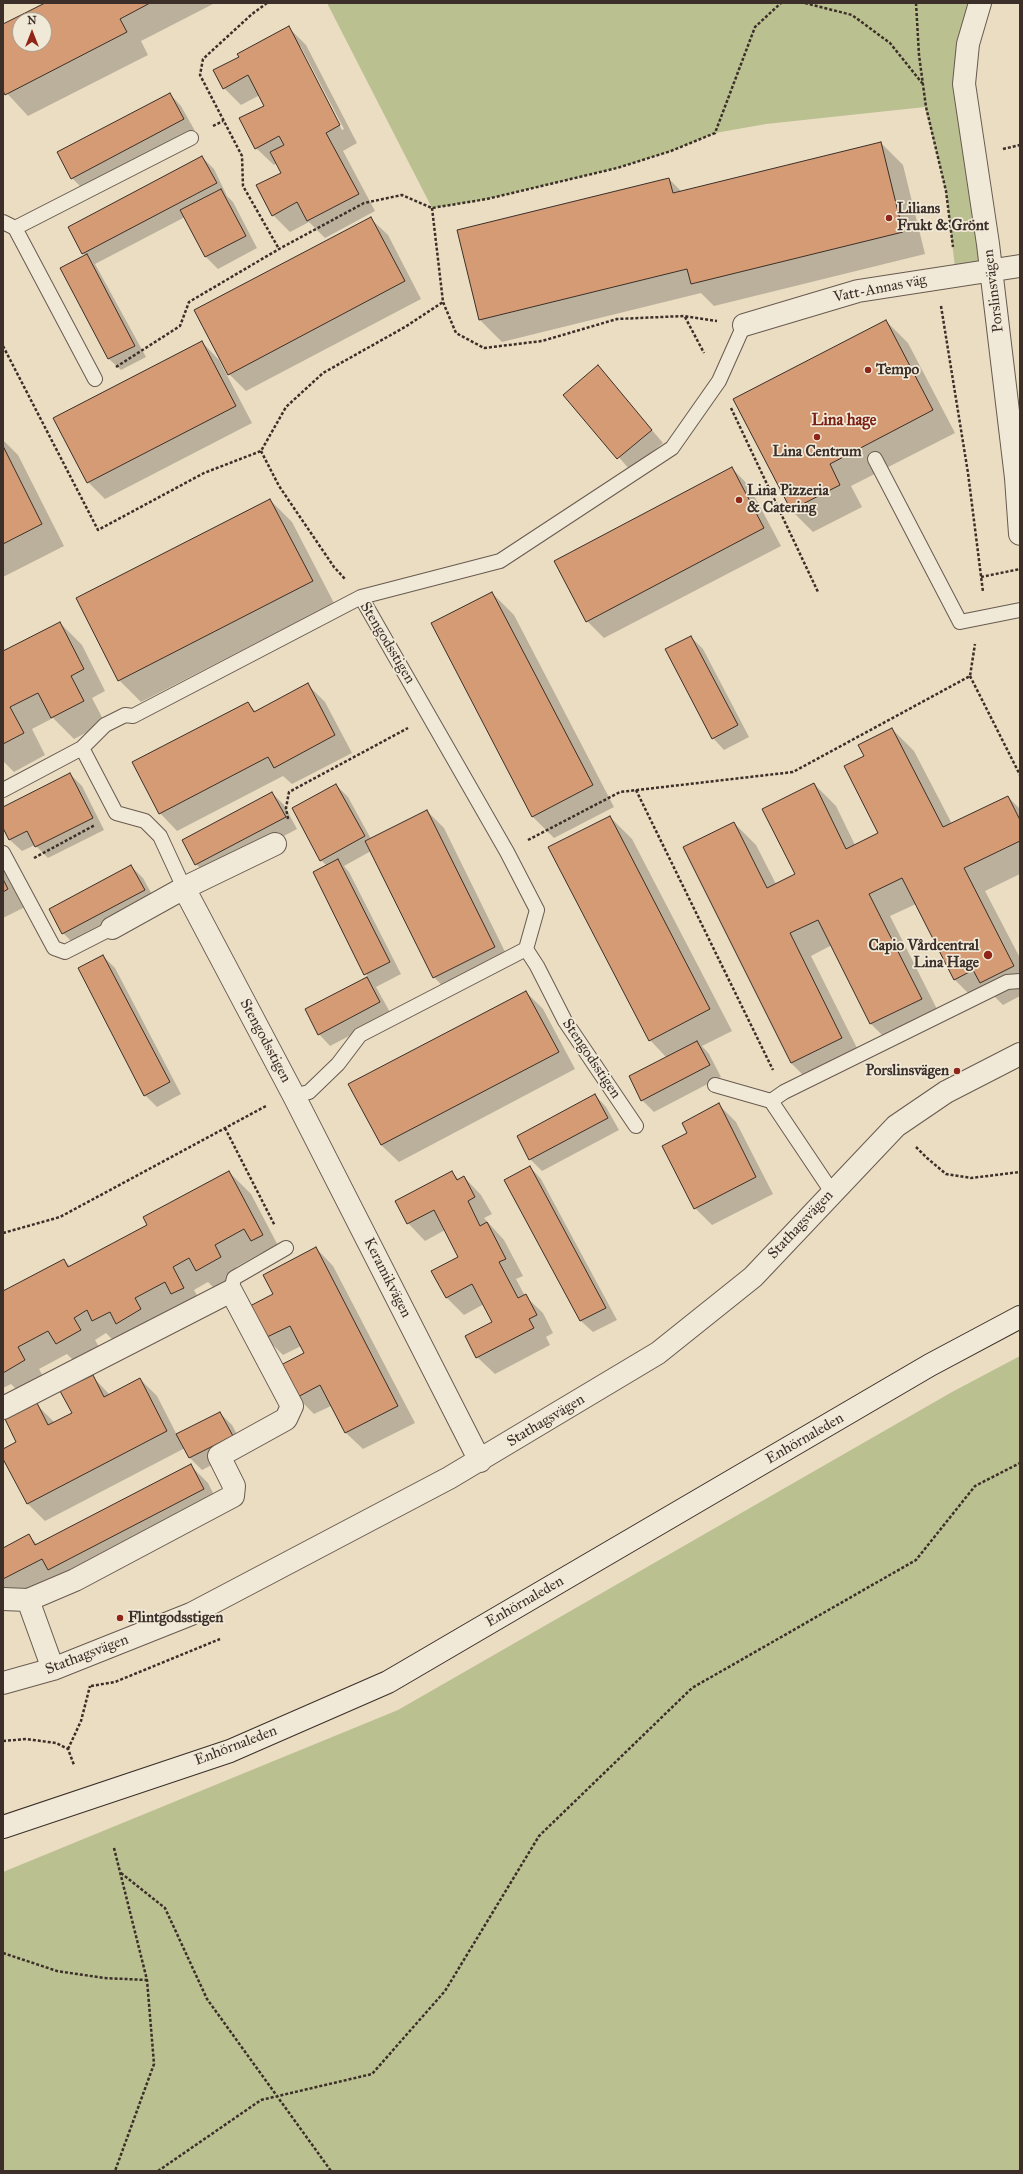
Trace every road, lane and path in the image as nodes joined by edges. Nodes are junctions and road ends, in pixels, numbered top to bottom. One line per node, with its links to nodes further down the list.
1 (268, 3): 10 (path)
2 (781, 3): 8 (path)
3 (805, 3): 6 (path)
4 (916, 3): 6 (path)
5 (980, 3): 12 (street, Porslinsvägen)
6 (923, 83): 13 (path)
7 (191, 138): 9 (lane)
8 (432, 208): 10 (path); 14 (path)
9 (9, 225): 18 (lane)
10 (279, 249): 18 (path)
11 (1020, 266): 12 (street, Vatt-Annas väg)
12 (991, 271): 13 (street, Vatt-Annas väg); 22 (street, Porslinsvägen)
13 (946, 277): 16 (street, Vatt-Annas väg); 24 (path)
14 (443, 302): 15 (path); 20 (path)
15 (684, 316): 16 (path); 19 (path)
16 (744, 325): 19 (lane)
17 (3, 346): 20 (path)
18 (95, 379)
19 (719, 381): 25 (path); 26 (lane)
20 (261, 451): 26 (path)
21 (875, 460): 28 (lane)
22 (1020, 534)
23 (1020, 569): 24 (path)
24 (981, 577): 28 (path)
25 (818, 592)
26 (361, 597): 30 (lane, Stengodsstigen); 31 (lane, Stengodsstigen)
27 (1020, 610): 28 (lane)
28 (979, 619): 29 (path)
29 (970, 676): 32 (path); 34 (path)
30 (429, 716): 36 (path); 37 (lane, Stengodsstigen)
31 (82, 748): 33 (lane, Stengodsstigen); 35 (lane)
32 (1020, 775)
33 (3, 790)
34 (636, 790): 37 (path); 46 (path)
35 (116, 813): 39 (path); 40 (lane, Stengodsstigen)
36 (275, 844): 40 (street)
37 (507, 852): 42 (lane, Stengodsstigen)
38 (3, 853): 39 (lane)
39 (12, 870): 41 (lane)
40 (184, 888): 41 (street); 47 (street, Stengodsstigen)
41 (112, 928)
42 (526, 949): 47 (lane, Stengodsstigen); 49 (lane, Stengodsstigen)
43 (1020, 981): 46 (lane)
44 (1020, 1054): 50 (street, Stathagsvägen)
45 (715, 1085): 48 (lane)
46 (784, 1092): 48 (lane)
47 (294, 1096): 51 (path); 59 (street, Keramikvägen)
48 (771, 1101): 53 (lane)
49 (636, 1126)
50 (896, 1126): 52 (path); 53 (street, Stathagsvägen)
51 (225, 1128): 54 (path); 55 (path)
52 (1020, 1172)
53 (832, 1192): 59 (street, Stathagsvägen)
54 (3, 1233)
55 (286, 1248): 56 (lane)
56 (231, 1291): 58 (street); 62 (street)
57 (1020, 1317): 69 (street, Enhörnaleden)
58 (3, 1408)
59 (480, 1461): 63 (street, Stathagsvägen)
60 (1020, 1463): 74 (path)
61 (3, 1599): 62 (street)
62 (28, 1600): 63 (street)
63 (53, 1669): 64 (street, Stathagsvägen)
64 (3, 1683)
65 (90, 1686): 67 (path)
66 (3, 1741): 67 (path)
67 (68, 1749): 68 (path)
68 (74, 1765)
69 (3, 1828)
70 (114, 1848): 71 (path)
71 (121, 1873): 73 (path); 74 (path)
72 (3, 1954): 73 (path)
73 (147, 1980): 75 (path)
74 (277, 2096): 76 (path); 77 (path)
75 (115, 2171)
76 (158, 2171)
77 (331, 2171)

